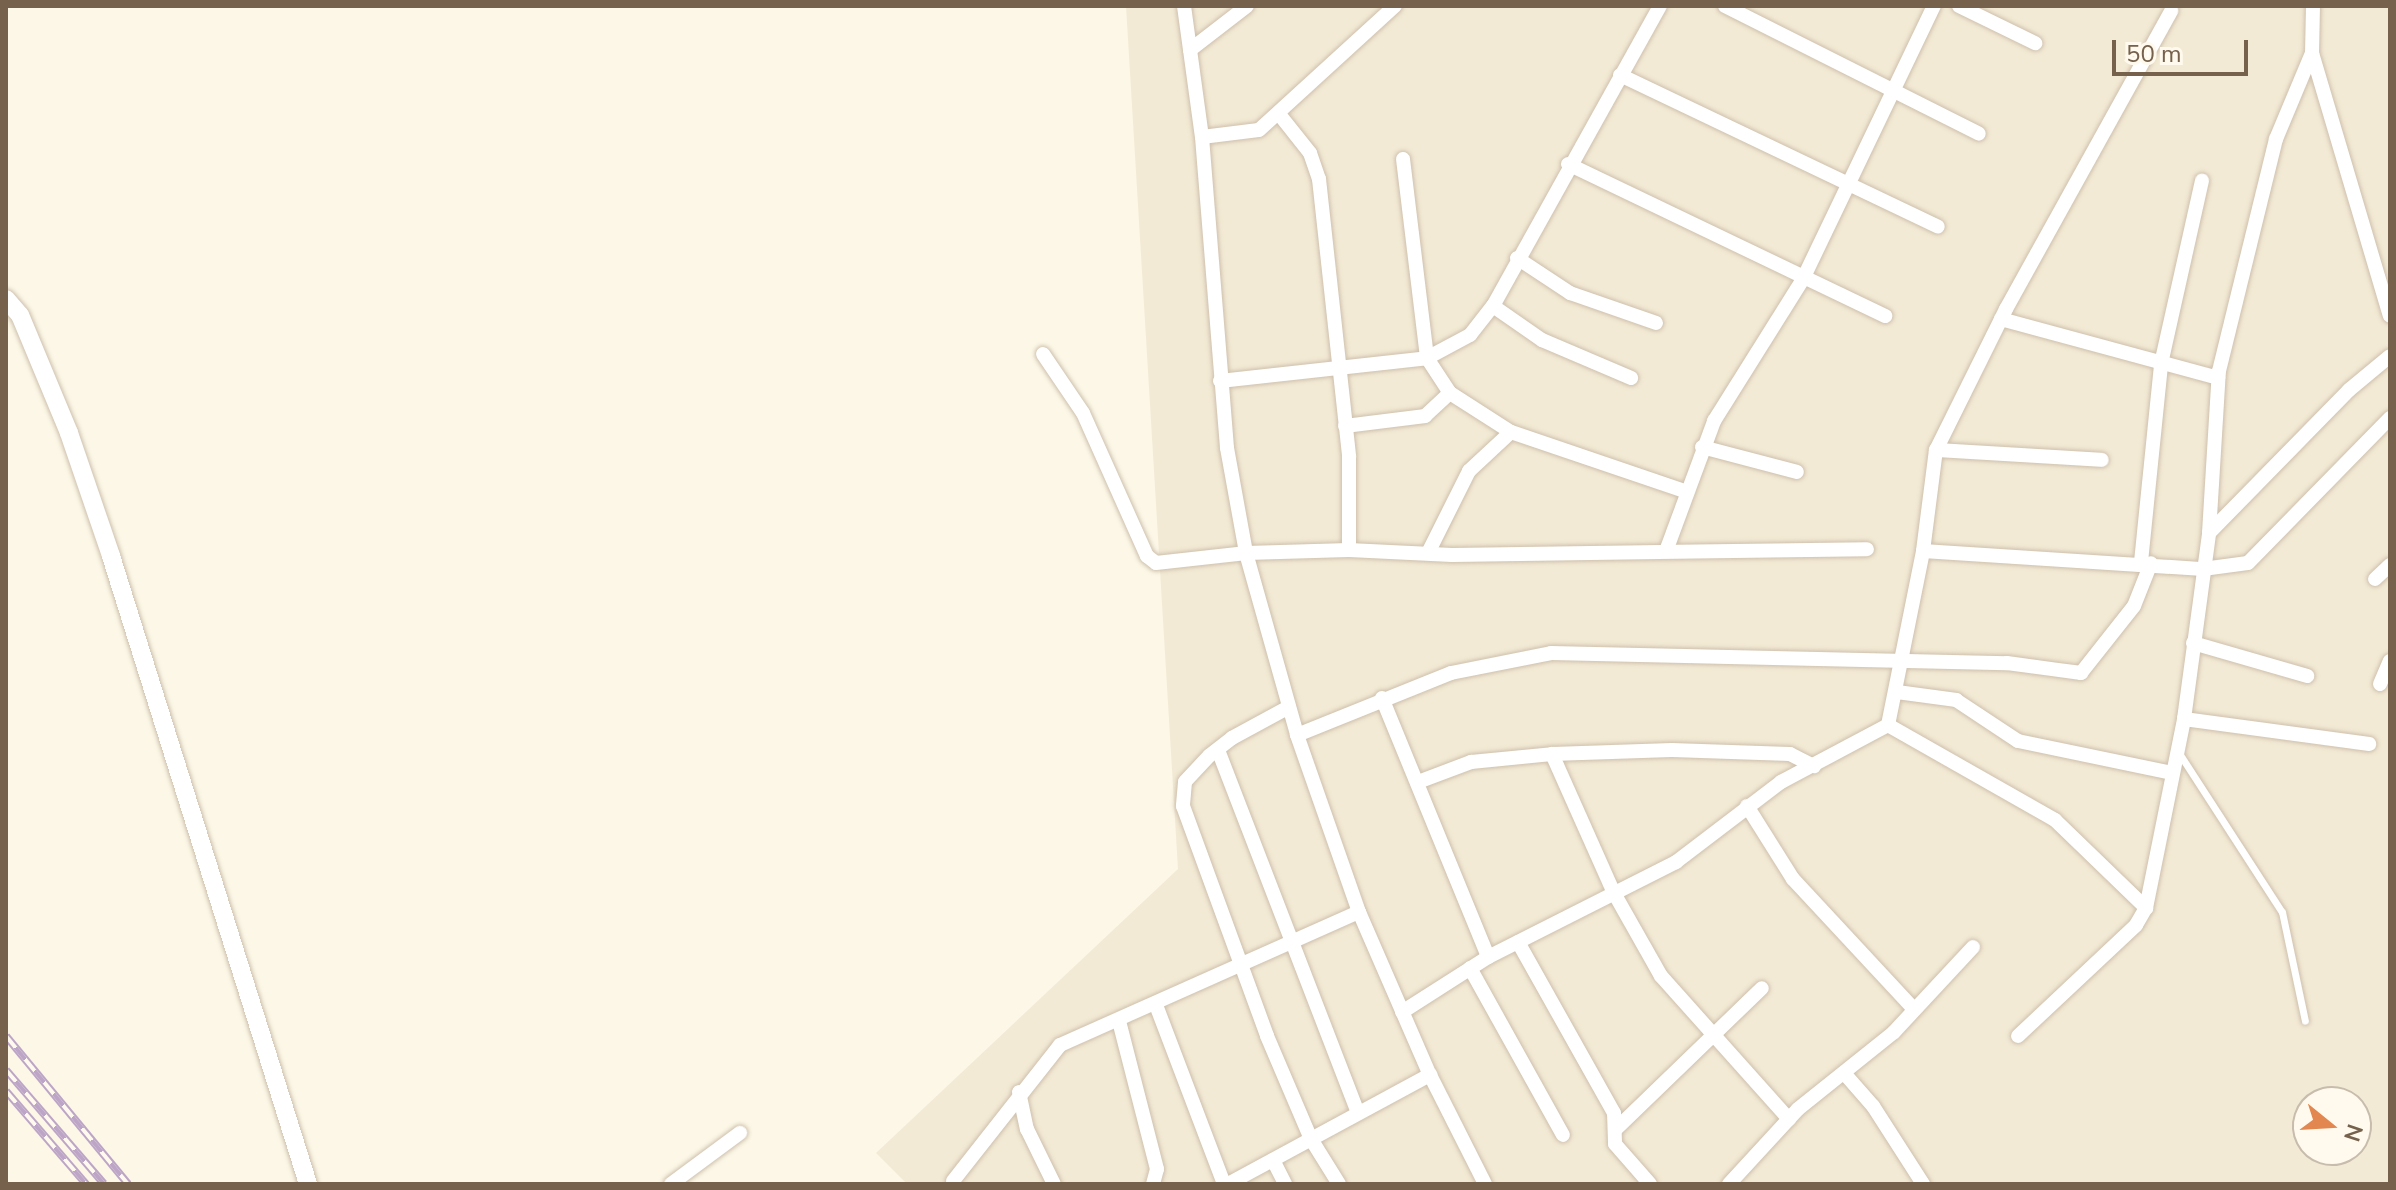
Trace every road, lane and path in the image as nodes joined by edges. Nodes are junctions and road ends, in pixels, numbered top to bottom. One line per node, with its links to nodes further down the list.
1 (1184, 6): 11 (street)
2 (1247, 6): 11 (street)
3 (1395, 6): 15 (street)
4 (1660, 6): 13 (street)
5 (1725, 6): 14 (street)
6 (1934, 6): 14 (street)
7 (1959, 6): 10 (street)
8 (2313, 6): 12 (street)
9 (2171, 11): 29 (street)
10 (2035, 43)
11 (1190, 50): 17 (street)
12 (2312, 53): 28 (street); 37 (street)
13 (1620, 75): 19 (street); 21 (street)
14 (1894, 90): 16 (street); 21 (street)
15 (1279, 114): 17 (street); 35 (street)
16 (1979, 134)
17 (1202, 137): 38 (street)
18 (1403, 159): 33 (street)
19 (1568, 164): 23 (street); 24 (street)
20 (2202, 181): 34 (street)
21 (1848, 186): 22 (street); 24 (street)
22 (1938, 227)
23 (1517, 258): 26 (street); 30 (street)
24 (1803, 279): 27 (street); 43 (street)
25 (6, 299): 107 (street)
26 (1493, 306): 33 (street); 36 (street)
27 (1885, 316)
28 (2390, 316)
29 (2001, 319): 34 (street); 44 (street)
30 (1656, 323)
31 (1043, 354): 53 (street)
32 (2390, 356): 48 (street)
33 (1427, 358): 35 (street); 39 (street)
34 (2161, 364): 37 (street); 55 (street)
35 (1340, 368): 38 (street); 41 (street)
36 (1631, 378)
37 (2218, 378): 48 (street)
38 (1220, 381): 53 (street)
39 (1450, 393): 41 (street); 42 (street)
40 (2390, 418): 57 (street)
41 (1345, 426): 50 (street)
42 (1511, 432): 47 (street); 54 (street)
43 (1702, 447): 46 (street); 47 (street)
44 (1936, 450): 45 (street); 52 (street)
45 (2102, 460)
46 (1797, 472)
47 (1687, 492): 51 (street)
48 (2209, 533): 57 (street)
49 (1867, 549): 51 (street)
50 (1349, 550): 53 (street); 54 (street)
51 (1666, 551): 54 (street)
52 (1923, 551): 55 (street); 60 (street)
53 (1246, 553): 66 (street)
54 (1428, 553)
55 (2146, 562): 57 (street); 60 (street)
56 (2390, 565): 58 (street)
57 (2203, 569): 59 (street)
58 (2375, 579)
59 (2193, 643): 62 (street); 67 (street)
60 (1904, 660): 64 (street); 65 (street)
61 (2390, 661): 63 (street)
62 (2307, 676)
63 (2380, 684)
64 (1897, 692): 68 (street); 75 (street)
65 (1382, 698): 69 (street); 76 (street)
66 (1289, 707): 69 (street); 71 (street)
67 (2184, 719): 70 (street); 72 (street)
68 (1888, 725): 74 (street); 79 (street)
69 (1297, 735): 80 (street)
70 (2369, 744)
71 (1218, 750): 82 (street); 85 (street)
72 (2179, 752): 75 (street); 92 (lane)
73 (1552, 754): 74 (street); 76 (street); 78 (street)
74 (1814, 766): 77 (street)
75 (2173, 773): 79 (street)
76 (1418, 782): 84 (street)
77 (1747, 806): 78 (street); 89 (street)
78 (1614, 893): 81 (street); 93 (street)
79 (2146, 908): 94 (street)
80 (1359, 912): 82 (street); 90 (street)
81 (1518, 942): 84 (street); 100 (street)
82 (1290, 943): 85 (street); 98 (street)
83 (1973, 947): 89 (street)
84 (1488, 957): 86 (street)
85 (1239, 967): 88 (street); 103 (street)
86 (1470, 968): 90 (street); 102 (street)
87 (1762, 988): 93 (street)
88 (1156, 1005): 91 (street); 106 (street)
89 (1914, 1009): 95 (street)
90 (1402, 1012): 96 (street)
91 (1119, 1021): 97 (street); 110 (street)
92 (2305, 1021)
93 (1714, 1035): 99 (street); 100 (street)
94 (2018, 1036)
95 (1844, 1073): 99 (street); 116 (street)
96 (1430, 1075): 98 (street); 113 (street)
97 (1019, 1092): 105 (street); 109 (street)
98 (1358, 1113): 103 (street)
99 (1789, 1119): 115 (street)
100 (1615, 1130): 114 (street)
101 (740, 1133): 108 (street)
102 (1563, 1135)
103 (1311, 1139): 104 (street); 112 (street)
104 (1273, 1160): 106 (street); 111 (street)
105 (953, 1181)
106 (1231, 1183)
107 (308, 1184)
108 (671, 1184)
109 (1054, 1184)
110 (1153, 1184)
111 (1285, 1184)
112 (1339, 1184)
113 (1485, 1184)
114 (1650, 1184)
115 (1729, 1184)
116 (1923, 1184)

